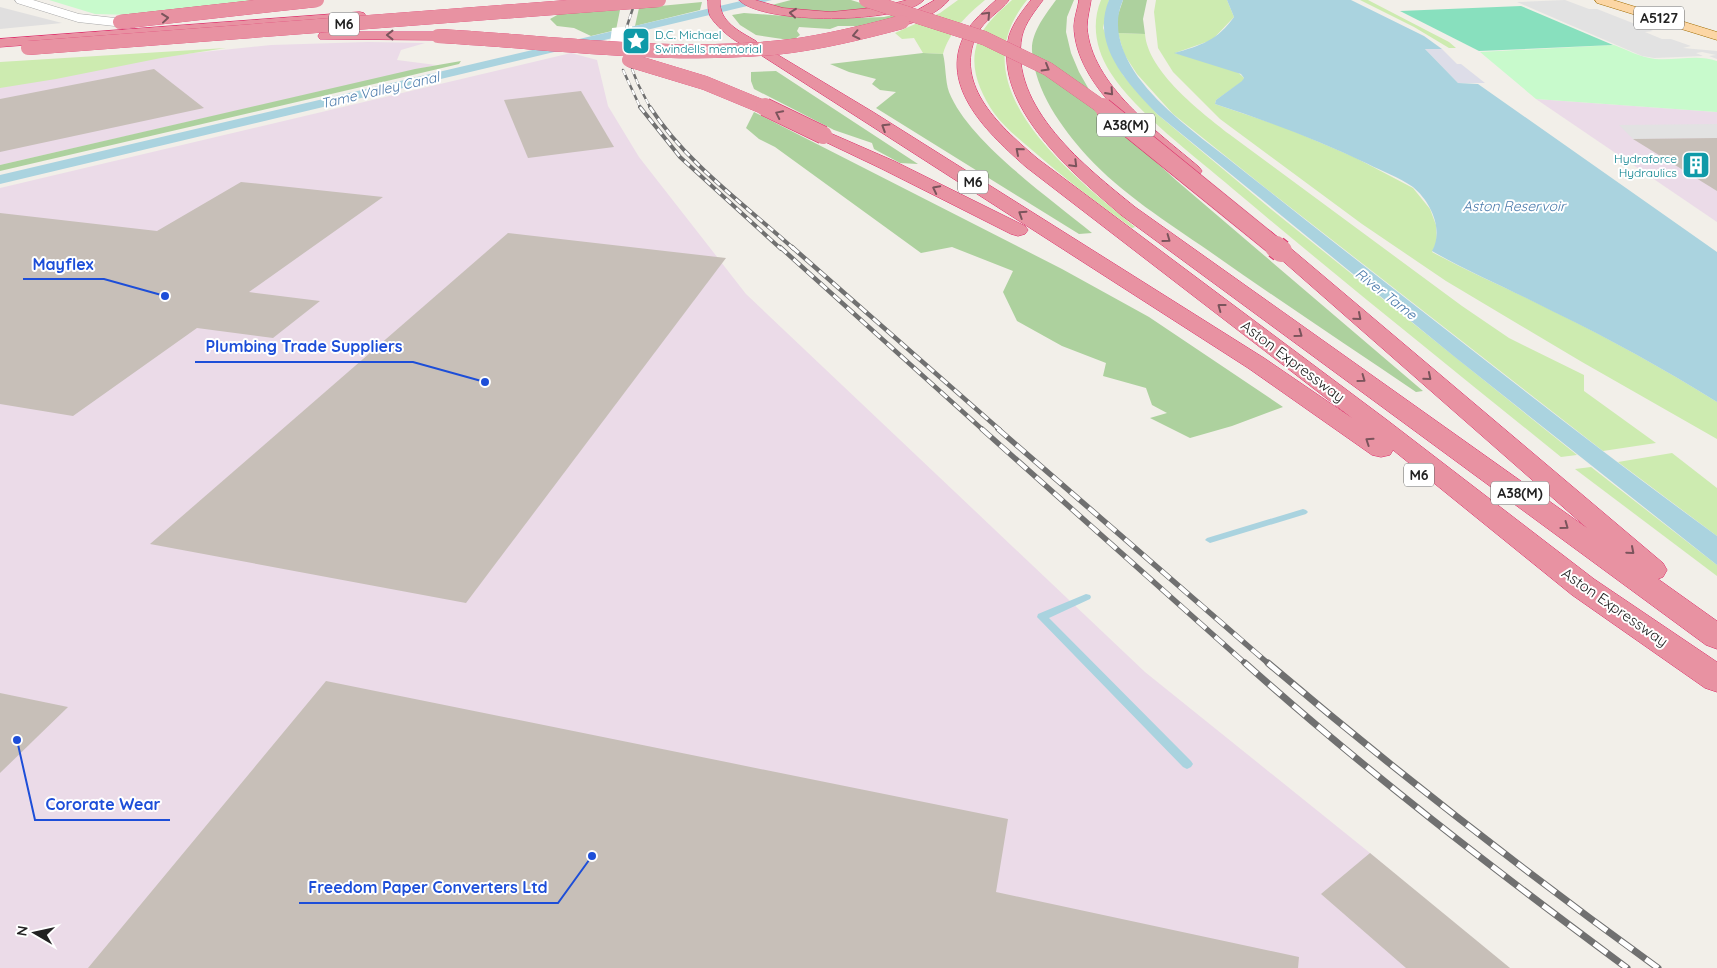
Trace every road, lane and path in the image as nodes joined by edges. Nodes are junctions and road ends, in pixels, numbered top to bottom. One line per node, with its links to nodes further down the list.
1 (21, 0): 17 (street)
2 (317, 0): 20 (highway, M6, one-way to 2, bridge)
3 (591, 0): 24 (highway, M6)
4 (659, 0): 24 (highway, M6, bridge)
5 (714, 0): 23 (highway)
6 (746, 0): 8 (highway, one-way to 6)
7 (866, 0): 27 (highway, A38(M), one-way to 27, bridge)
8 (918, 0)
9 (943, 0): 21 (highway, M6, one-way to 21, bridge)
10 (1003, 0): 29 (highway, Aston Expressway / A38(M), one-way to 10)
11 (1037, 0): 31 (highway, Aston Expressway / A38(M), one-way to 31)
12 (1085, 0): 27 (highway, A38(M), one-way to 27, bridge)
13 (1601, 0): 19 (main road, A5127)
14 (1617, 0): 19 (main road)
15 (1634, 0): 16 (main road, A5127)
16 (1644, 2): 18 (main road, A5127)
17 (133, 24)
18 (1717, 26)
19 (1717, 34)
20 (0, 35)
21 (438, 36): 24 (highway, M6, one-way to 24); 28 (highway, M6, one-way to 21, bridge)
22 (0, 43): 24 (highway, M6)
23 (751, 44)
24 (25, 50): 25 (highway, M6)
25 (0, 51)
26 (763, 52): 28 (highway, M6, one-way to 26)
27 (1281, 251): 30 (highway, A38(M), one-way to 30)
28 (1152, 297): 29 (highway, M6, one-way to 28)
29 (1583, 587): 32 (highway, Aston Expressway / A38(M))
30 (1717, 627)
31 (1717, 637)
32 (1717, 679)

